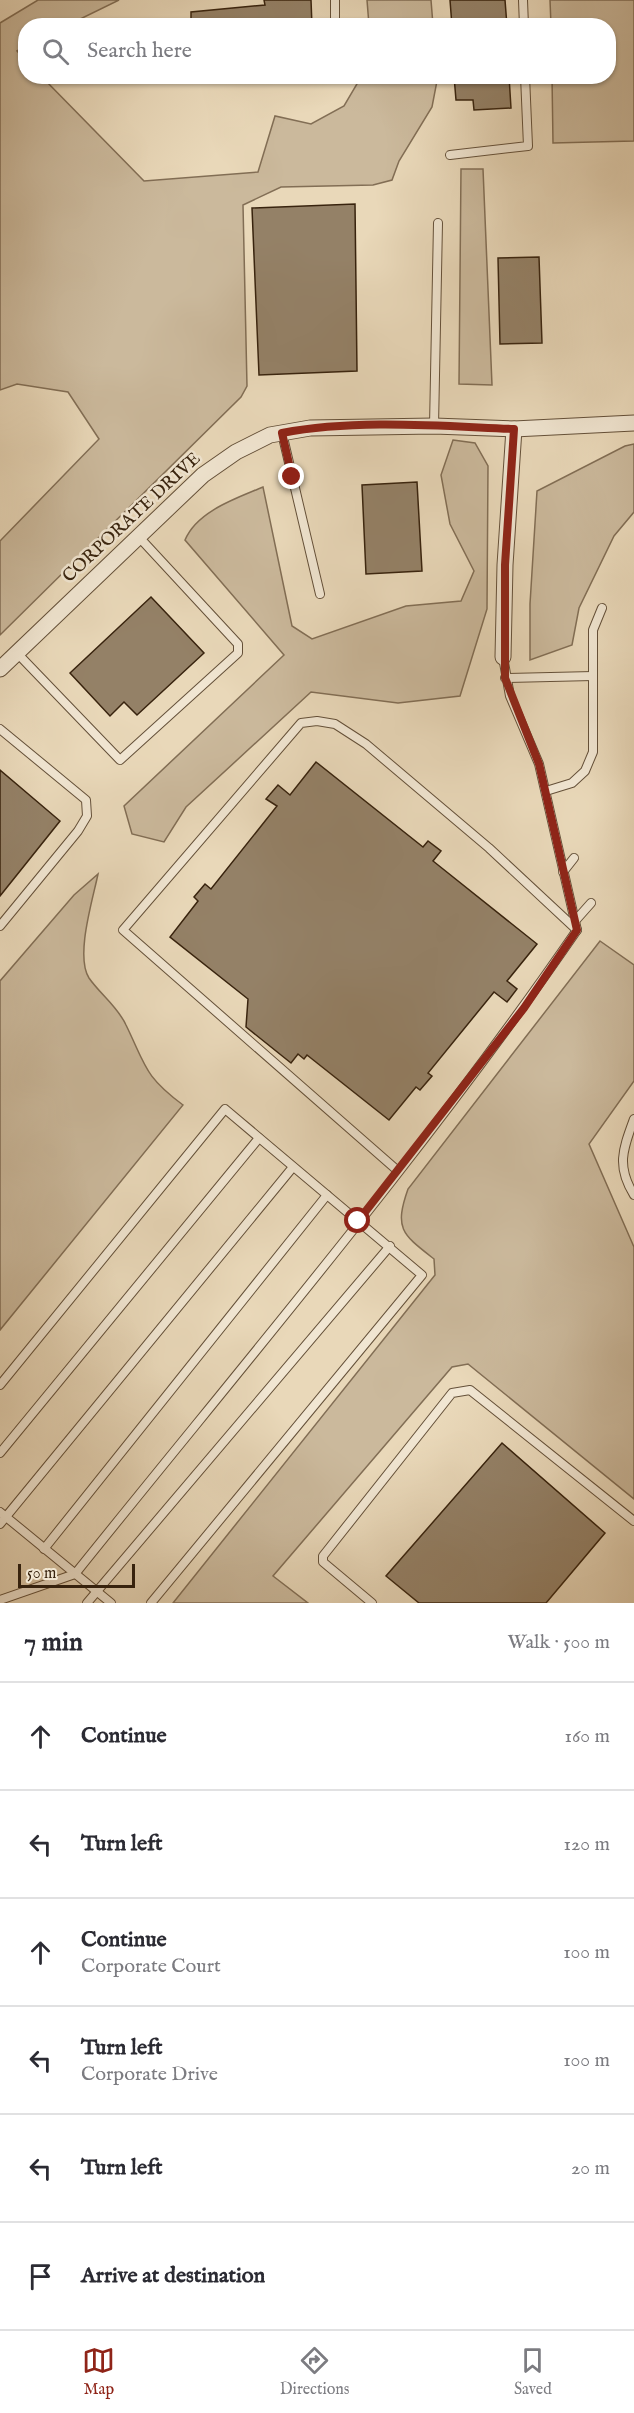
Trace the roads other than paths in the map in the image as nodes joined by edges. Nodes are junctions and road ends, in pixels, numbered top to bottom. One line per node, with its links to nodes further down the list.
1 (335, 0): 3 (lane)
2 (523, 0): 4 (lane)
3 (335, 18)
4 (524, 18)
5 (525, 84): 6 (lane)
6 (450, 155)
7 (438, 223): 9 (lane)
8 (634, 423): 10 (street, CORPORATE DRIVE)
9 (434, 426): 10 (street, CORPORATE DRIVE); 11 (street, CORPORATE DRIVE)
10 (514, 429): 16 (street)
11 (282, 433): 12 (street, CORPORATE DRIVE); 13 (lane)
12 (138, 536): 15 (street, CORPORATE DRIVE); 15 (lane)
13 (320, 594)
14 (602, 608): 18 (lane)
15 (17, 653): 17 (street, CORPORATE DRIVE)
16 (504, 657): 19 (lane)
17 (0, 669)
18 (593, 676): 19 (lane); 21 (lane)
19 (505, 678): 21 (lane)
20 (0, 729): 25 (lane)
21 (546, 791): 23 (lane)
22 (574, 858): 23 (lane)
23 (563, 872): 26 (lane)
24 (591, 903): 26 (lane)
25 (0, 926)
26 (576, 926): 30 (lane); 30 (lane)
27 (634, 1119): 32 (lane)
28 (259, 1138): 29 (lane); 35 (lane); 36 (lane)
29 (293, 1167): 31 (lane); 37 (lane)
30 (398, 1171): 33 (lane)
31 (327, 1195): 33 (lane); 40 (lane)
32 (634, 1195)
33 (358, 1221): 34 (lane); 41 (lane)
34 (390, 1246): 42 (lane); 46 (lane)
35 (0, 1385)
36 (0, 1453)
37 (3, 1514): 39 (lane); 40 (lane)
38 (634, 1521): 47 (lane)
39 (0, 1524)
40 (44, 1549): 41 (lane)
41 (75, 1574): 42 (lane); 43 (lane)
42 (97, 1592): 44 (lane); 45 (lane)
43 (0, 1600)
44 (87, 1603)
45 (111, 1603)
46 (151, 1603)
47 (372, 1603)

